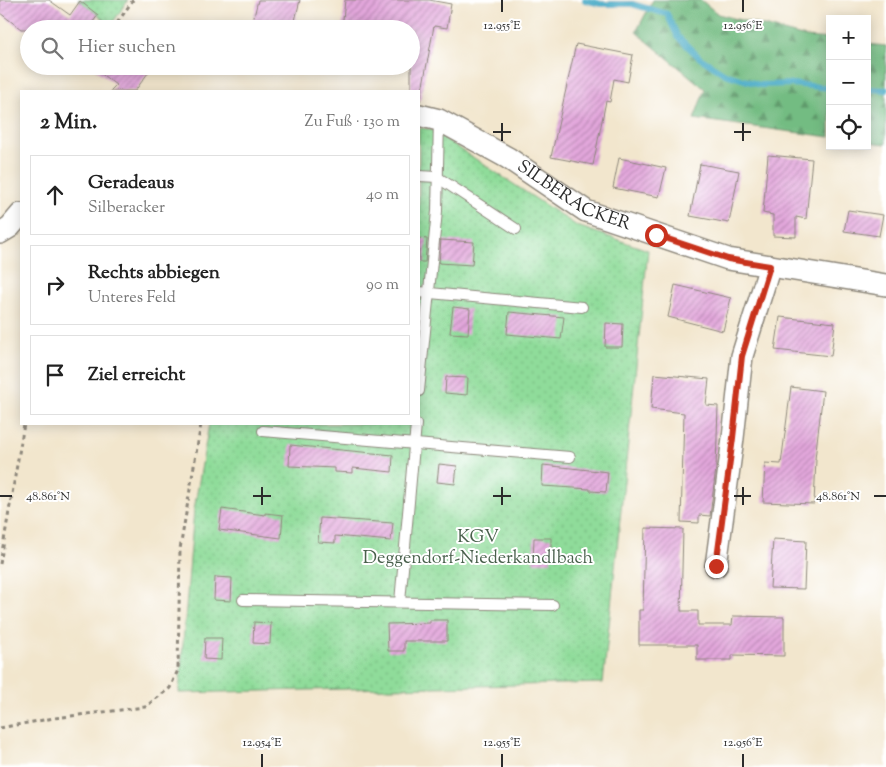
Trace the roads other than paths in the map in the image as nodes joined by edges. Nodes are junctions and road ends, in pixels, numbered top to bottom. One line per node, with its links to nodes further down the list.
1 (420, 114): 2 (street, SILBERACKER)
2 (439, 120): 4 (lane); 8 (street, SILBERACKER)
3 (420, 176): 4 (lane)
4 (437, 177): 6 (lane); 10 (lane)
5 (20, 215): 7 (street)
6 (516, 229)
7 (0, 234)
8 (770, 266): 9 (street, SILBERACKER); 17 (street)
9 (886, 285)
10 (424, 292): 11 (lane); 12 (lane)
11 (582, 307)
12 (420, 371)
13 (416, 425): 15 (lane)
14 (263, 430): 15 (lane)
15 (414, 444): 16 (lane); 19 (lane)
16 (570, 458)
17 (716, 566)
18 (243, 600): 19 (lane)
19 (400, 602): 20 (lane)
20 (553, 605)

